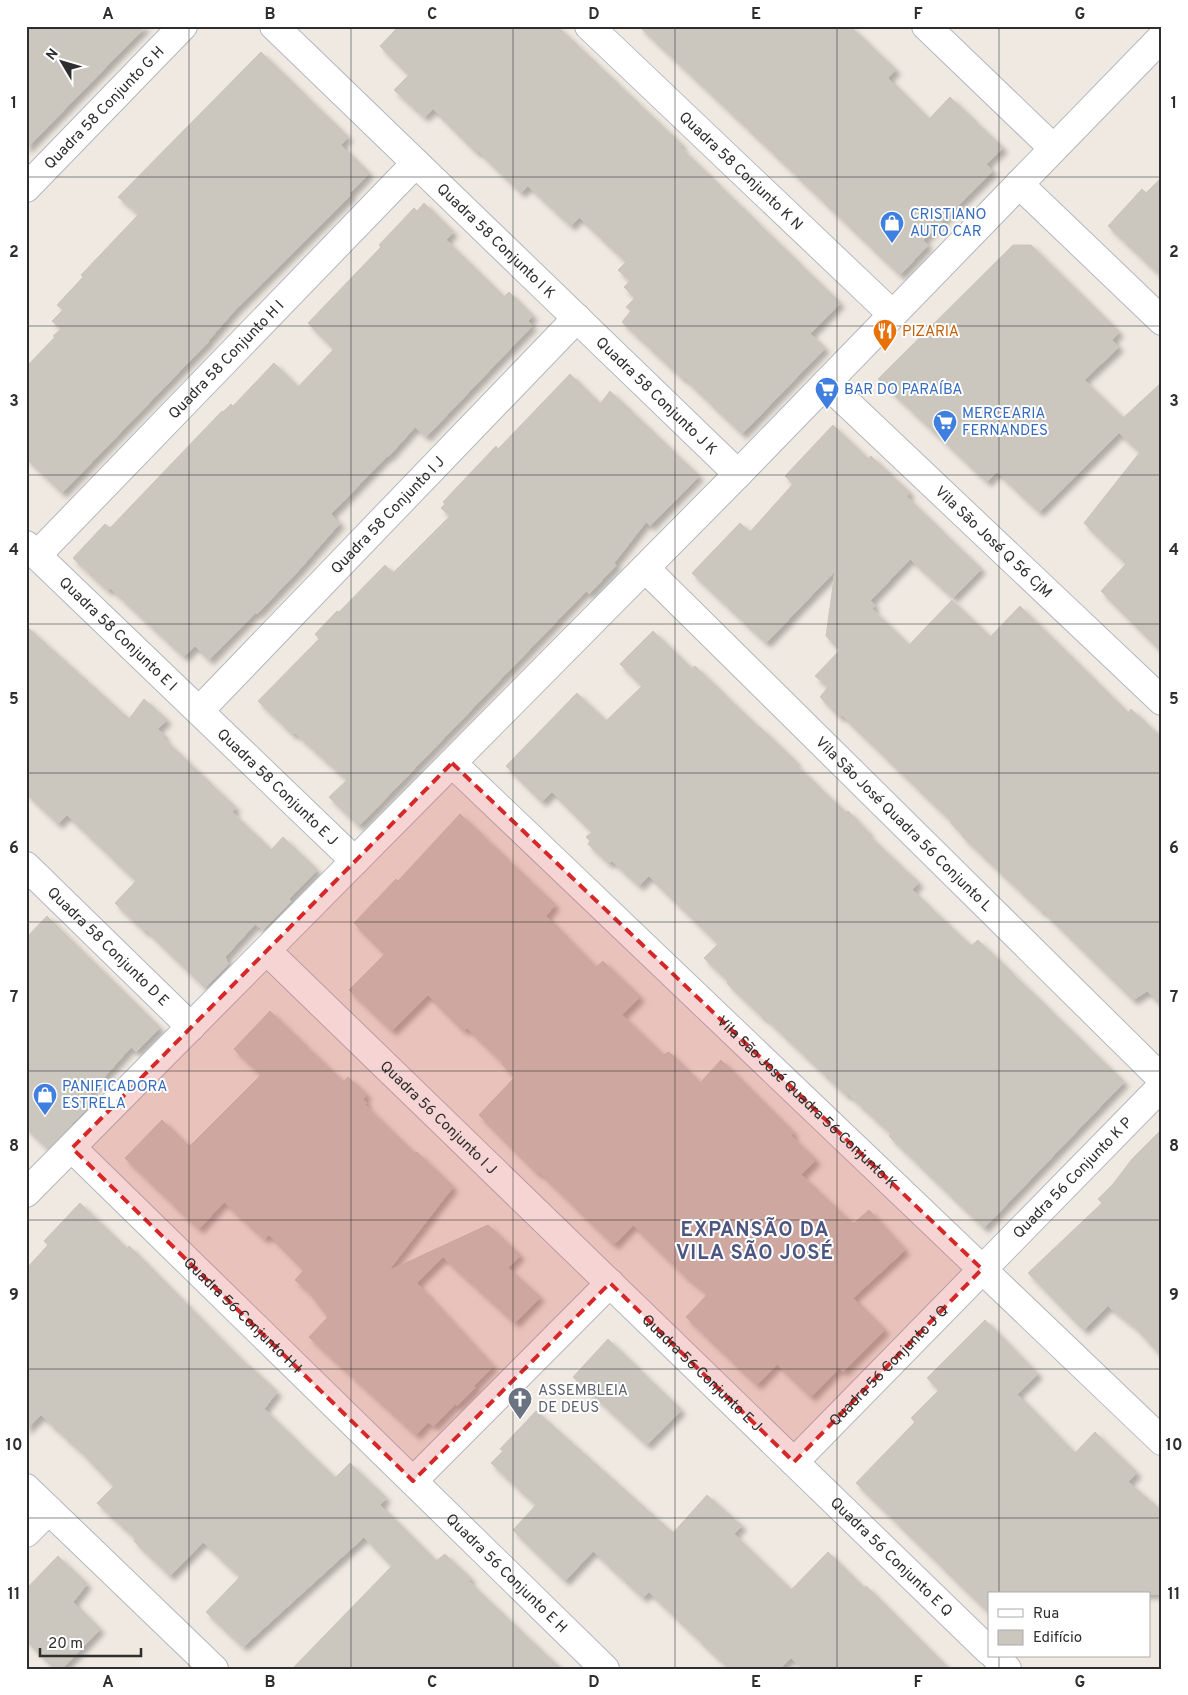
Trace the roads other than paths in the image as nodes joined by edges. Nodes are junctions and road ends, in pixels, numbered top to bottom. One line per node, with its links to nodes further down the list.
1 (183, 26): 9 (street, Quadra 58 Conjunto G H)
2 (274, 26): 7 (street, Quadra 58 Conjunto I K)
3 (589, 26): 10 (street, Quadra 58 Conjunto K N)
4 (926, 26): 6 (street)
5 (1162, 37): 6 (street)
6 (1053, 148): 8 (street)
7 (416, 163): 11 (street, Quadra 58 Conjunto I K); 15 (street, Quadra 58 Conjunto H I)
8 (1019, 184): 10 (street); 12 (street)
9 (26, 188)
10 (892, 314): 13 (street)
11 (577, 318): 14 (street, Quadra 58 Conjunto J K); 18 (street, Quadra 58 Conjunto I J)
12 (1162, 321)
13 (826, 383): 14 (street); 17 (street, Vila São José Q 56 CjM)
14 (738, 474): 16 (street)
15 (32, 550): 18 (street, Quadra 58 Conjunto E I)
16 (645, 568): 19 (street); 24 (street, Vila São José Quadra 56 Conjunto L)
17 (1162, 701)
18 (200, 711): 20 (street, Quadra 58 Conjunto E J)
19 (452, 763): 20 (street); 28 (street, Vila São José Quadra 56 Conjunto K)
20 (355, 861): 22 (street)
21 (26, 866): 23 (street, Quadra 58 Conjunto D E)
22 (267, 951): 23 (street); 29 (street, Quadra 56 Conjunto I J)
23 (191, 1027): 26 (street)
24 (1162, 1079)
25 (1162, 1086): 28 (street, Quadra 56 Conjunto K P)
26 (72, 1148): 27 (street); 32 (street, Quadra 56 Conjunto H I)
27 (29, 1185)
28 (982, 1269): 30 (street, Vila São José Quadra 56 Conjunto K); 31 (street, Quadra 56 Conjunto J Q)
29 (610, 1284): 31 (street, Quadra 56 Conjunto E J); 32 (street)
30 (1162, 1441)
31 (794, 1462): 36 (street, Quadra 56 Conjunto E Q)
32 (413, 1481): 38 (street, Quadra 56 Conjunto E H)
33 (26, 1488): 34 (street)
34 (49, 1510): 35 (street); 39 (street)
35 (26, 1533)
36 (988, 1650)
37 (997, 1658): 40 (street)
38 (601, 1667)
39 (214, 1668)
40 (1008, 1669)

